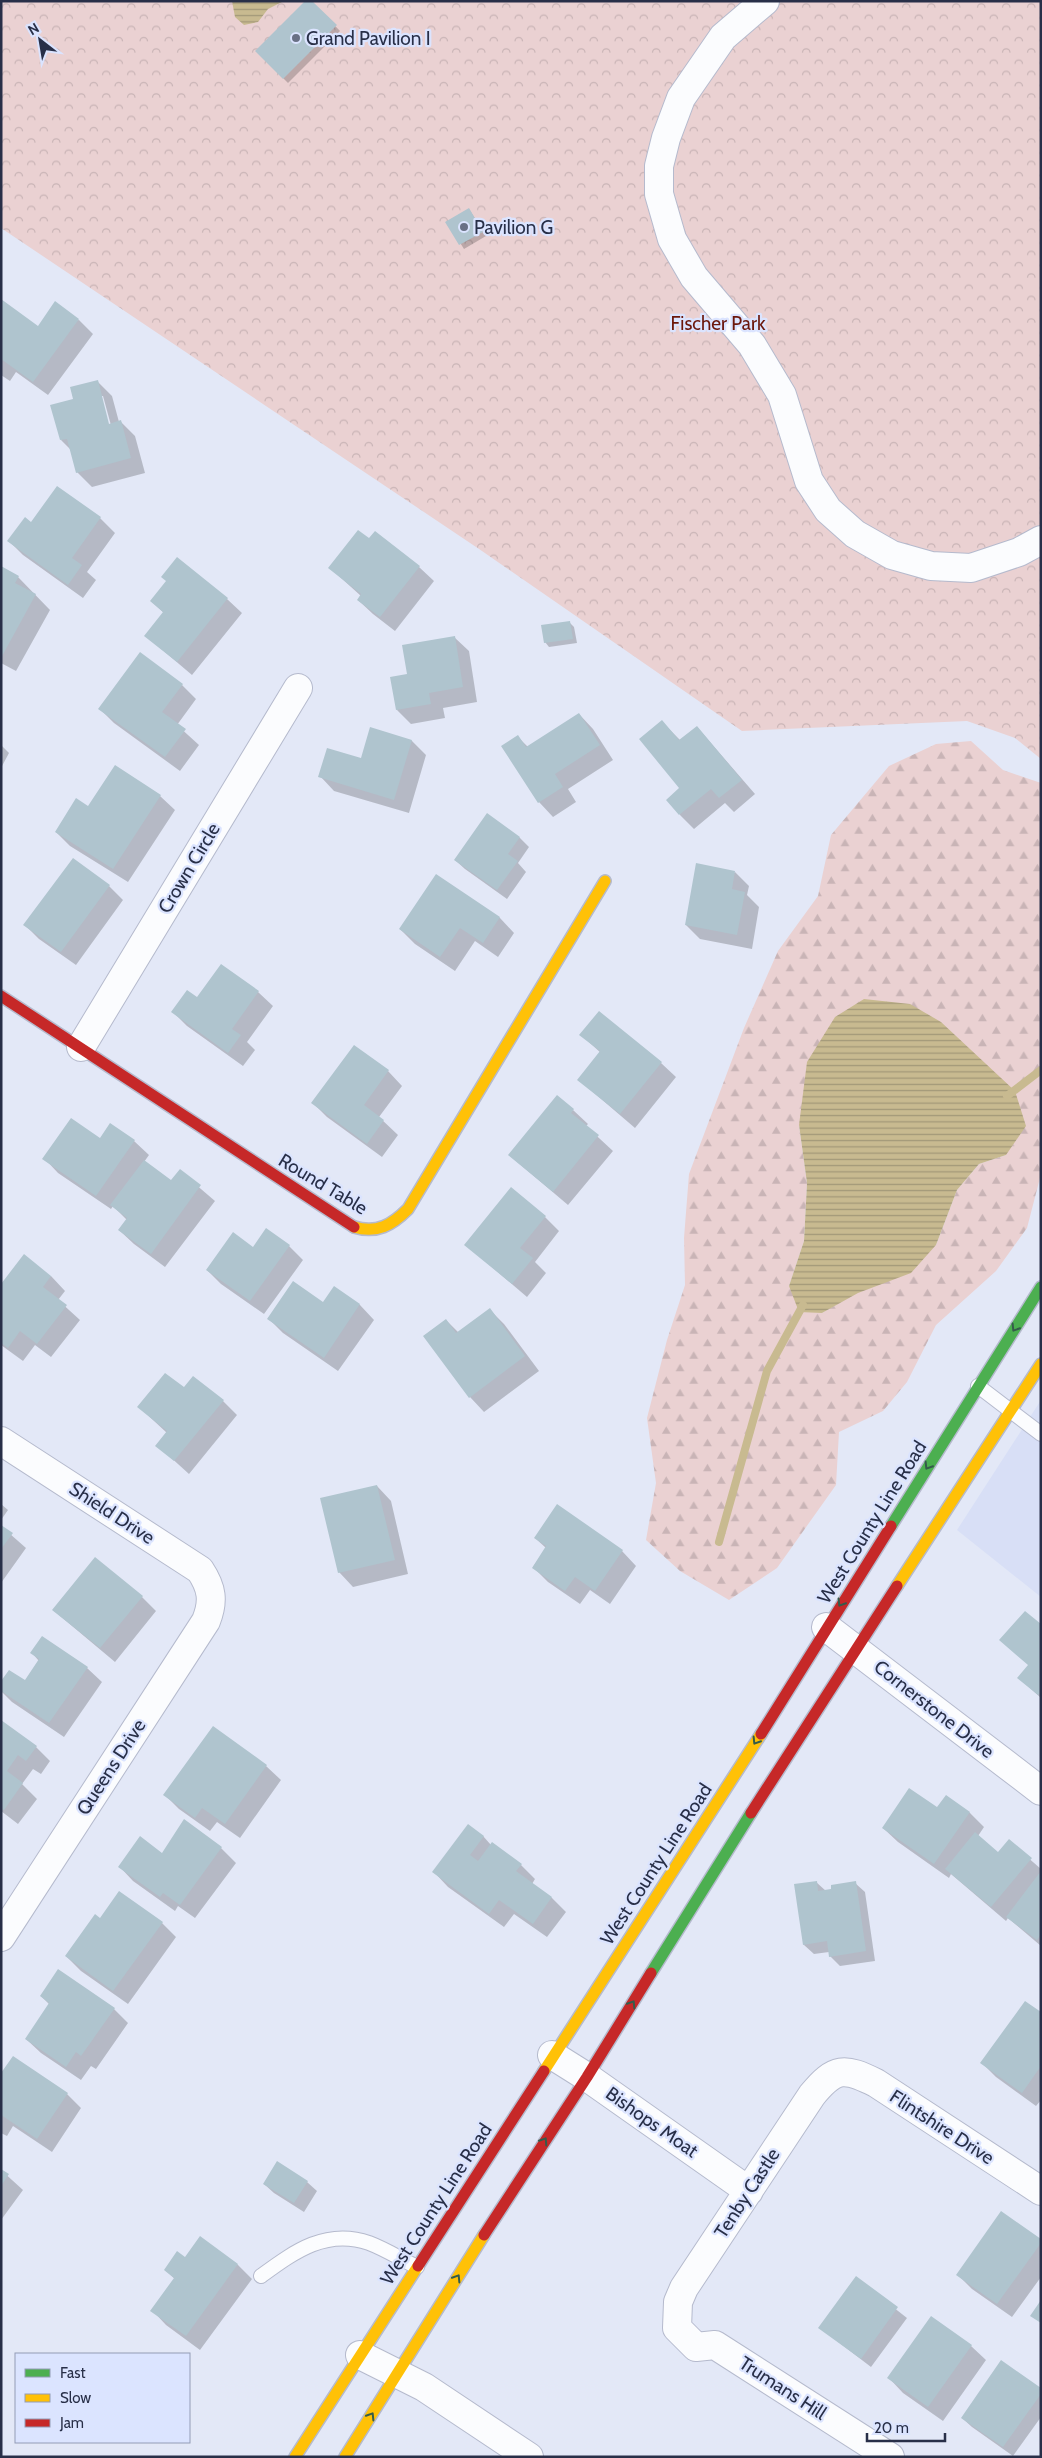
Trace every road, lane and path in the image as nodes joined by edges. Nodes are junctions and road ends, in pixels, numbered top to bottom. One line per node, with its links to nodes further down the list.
1 (765, 1): 2 (street)
2 (1041, 540)
3 (298, 688): 6 (street, Crown Circle)
4 (605, 880): 6 (main road, Round Table)
5 (1, 996): 6 (main road, Round Table)
6 (81, 1047)
7 (1041, 1287): 9 (main road, West County Line Road, one-way to 9)
8 (1041, 1364): 10 (main road)
9 (978, 1386): 10 (lane); 14 (main road, West County Line Road, one-way to 14)
10 (1011, 1410): 11 (lane); 15 (main road)
11 (1041, 1434)
12 (1, 1441): 13 (street, Shield Drive)
13 (212, 1594): 17 (street, Queens Drive)
14 (826, 1627): 15 (street, Cornerstone Drive); 18 (main road, West County Line Road, one-way to 18)
15 (856, 1648): 16 (street, Cornerstone Drive); 20 (main road, one-way to 15)
16 (1041, 1791)
17 (1, 1937)
18 (552, 2056): 20 (street, Bishops Moat); 23 (main road, West County Line Road)
19 (841, 2071): 21 (street, Flintshire Drive); 22 (street, Tenby Castle)
20 (587, 2077): 22 (street, Bishops Moat); 27 (main road, one-way to 20)
21 (1041, 2190)
22 (749, 2191): 25 (street, Tenby Castle)
23 (417, 2267): 24 (lane); 26 (main road, West County Line Road)
24 (261, 2276)
25 (677, 2328): 31 (street, Trumans Hill)
26 (360, 2355): 27 (street); 28 (main road, West County Line Road)
27 (397, 2374): 29 (main road, one-way to 27); 30 (street)
28 (295, 2457)
29 (345, 2457)
30 (529, 2457)
31 (890, 2457)

